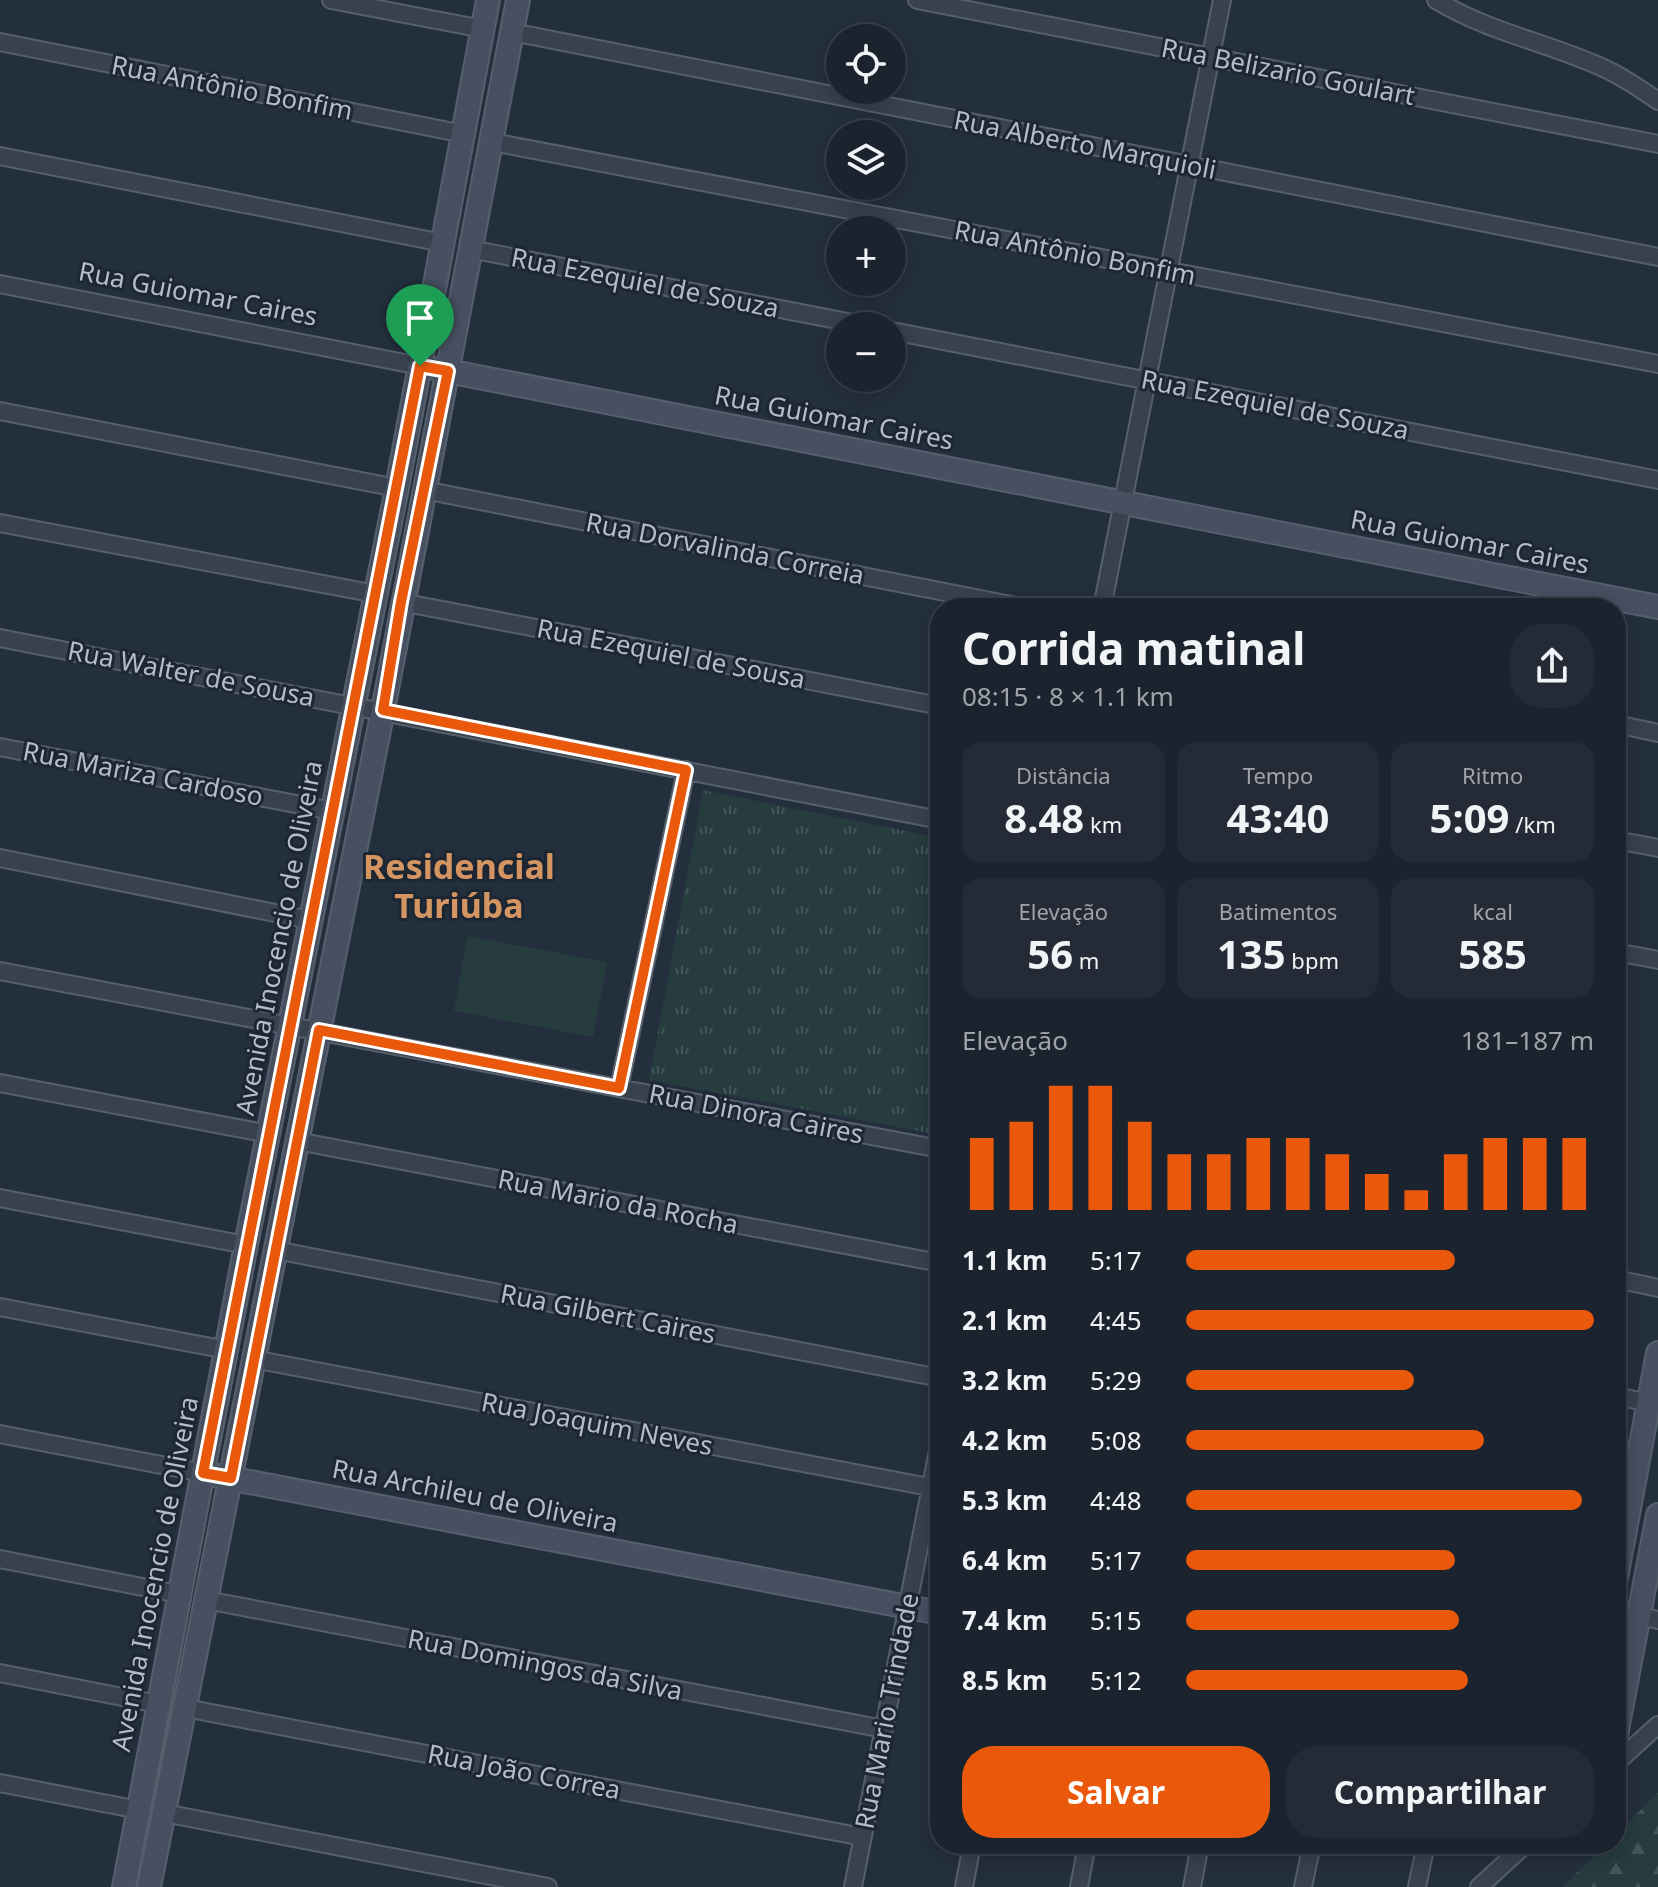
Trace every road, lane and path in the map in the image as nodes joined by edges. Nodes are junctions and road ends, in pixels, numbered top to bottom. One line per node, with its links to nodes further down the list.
1 (331, 0): 7 (street)
2 (488, 0): 7 (street, Avenida Inocencio de Oliveira)
3 (518, 0): 8 (street)
4 (917, 0): 10 (street, Rua Belizario Goulart)
5 (1222, 0): 10 (street)
6 (1436, 0): 11 (street)
7 (483, 29): 12 (street, Avenida Inocencio de Oliveira)
8 (512, 32): 13 (street); 16 (street, Rua Alberto Marquioli)
9 (0, 42): 12 (street, Rua Antônio Bonfim)
10 (1211, 57): 14 (street, Rua Belizario Goulart); 16 (street)
11 (1658, 101)
12 (464, 134): 17 (street, Avenida Inocencio de Oliveira)
13 (492, 142): 18 (street); 20 (street, Rua Antônio Bonfim)
14 (1658, 144)
15 (0, 156): 17 (street)
16 (1189, 165): 19 (street, Rua Alberto Marquioli); 20 (street)
17 (443, 243): 25 (street, Avenida Inocencio de Oliveira)
18 (470, 249): 22 (street, Rua Ezequiel de Souza); 26 (street)
19 (1658, 257)
20 (1169, 271): 24 (street, Rua Antônio Bonfim); 27 (street)
21 (0, 284): 25 (street, Rua Guiomar Caires)
22 (826, 318)
23 (906, 334): 27 (street, Rua Ezequiel de Souza)
24 (1658, 364)
25 (420, 366): 26 (street, Rua Guiomar Caires); 30 (street, Avenida Inocencio de Oliveira)
26 (448, 371): 31 (street); 32 (street, Rua Guiomar Caires)
27 (1147, 380): 29 (street, Rua Ezequiel de Souza); 32 (street)
28 (0, 411): 30 (street)
29 (1658, 480)
30 (397, 488): 34 (street, Avenida Inocencio de Oliveira)
31 (424, 490): 35 (street, Rua Dorvalinda Correia); 39 (street)
32 (1123, 503): 36 (street); 37 (street, Rua Guiomar Caires)
33 (0, 523): 34 (street)
34 (376, 594): 43 (street, Avenida Inocencio de Oliveira)
35 (975, 598)
36 (1104, 598)
37 (1612, 598)
38 (1626, 601): 40 (street, Rua Guiomar Caires)
39 (401, 602): 42 (street, Rua Ezequiel de Sousa); 44 (street)
40 (1658, 607)
41 (0, 638): 43 (street, Rua Walter de Sousa)
42 (930, 704)
43 (354, 705): 44 (street, Rua Walter de Sousa); 49 (street, Avenida Inocencio de Oliveira)
44 (383, 710): 48 (street, Rua Walter de Sousa); 59 (street)
45 (1626, 726): 46 (street)
46 (1658, 733)
47 (0, 747): 49 (street, Rua Mariza Cardoso)
48 (686, 770): 50 (street, Rua Walter de Sousa); 61 (street)
49 (332, 811): 54 (street, Avenida Inocencio de Oliveira)
50 (930, 818)
51 (1626, 842): 52 (street)
52 (1658, 848)
53 (0, 858): 54 (street)
54 (310, 920): 58 (street, Avenida Inocencio de Oliveira)
55 (1626, 954): 56 (street)
56 (1658, 960)
57 (0, 971): 58 (street, Rua Dinora Caires)
58 (290, 1024): 59 (street, Rua Dinora Caires); 62 (street, Avenida Inocencio de Oliveira)
59 (319, 1030): 61 (street, Rua Dinora Caires); 63 (street)
60 (0, 1083): 62 (street)
61 (619, 1088): 64 (street, Rua Dinora Caires)
62 (269, 1134): 66 (street, Avenida Inocencio de Oliveira)
63 (297, 1141): 67 (street); 68 (street, Rua Mario da Rocha)
64 (930, 1147)
65 (0, 1198): 66 (street)
66 (246, 1245): 72 (street, Avenida Inocencio de Oliveira)
67 (275, 1250): 74 (street); 75 (street, Rua Gilbert Caires)
68 (930, 1261)
69 (1626, 1281): 70 (street)
70 (1658, 1288)
71 (0, 1307): 72 (street)
72 (227, 1350): 79 (street, Avenida Inocencio de Oliveira)
73 (1658, 1353): 77 (street)
74 (253, 1359): 80 (street); 81 (street, Rua Joaquim Neves)
75 (930, 1376)
76 (1626, 1398): 77 (street)
77 (1649, 1403): 82 (street)
78 (0, 1434): 79 (street, Rua Archileu de Oliveira)
79 (203, 1473): 80 (street, Rua Archileu de Oliveira); 86 (street, Avenida Inocencio de Oliveira)
80 (231, 1478): 87 (street); 88 (street, Rua Archileu de Oliveira)
81 (930, 1487)
82 (1626, 1493)
83 (930, 1513): 88 (street, Rua Mario Trindade)
84 (1658, 1515): 90 (street)
85 (0, 1559): 86 (street)
86 (178, 1594): 92 (street, Avenida Inocencio de Oliveira)
87 (206, 1600): 93 (street); 96 (street, Rua Domingos da Silva)
88 (907, 1607): 89 (street, Rua Archileu de Oliveira); 96 (street, Rua Mario Trindade)
89 (930, 1611)
90 (1648, 1618): 94 (street)
91 (0, 1673): 92 (street)
92 (158, 1704): 99 (street, Avenida Inocencio de Oliveira)
93 (185, 1708): 100 (street); 101 (street, Rua João Correa)
94 (1626, 1722)
95 (1658, 1725): 97 (street)
96 (884, 1729): 101 (street, Rua Mario Trindade)
97 (1626, 1739)
98 (0, 1783): 99 (street)
99 (139, 1810): 108 (street, Avenida Inocencio de Oliveira)
100 (164, 1813): 109 (street); 110 (street)
101 (863, 1837): 111 (street, Rua Mario Trindade)
102 (970, 1854): 112 (street)
103 (1085, 1854): 113 (street)
104 (1198, 1854): 114 (street)
105 (1310, 1854): 115 (street)
106 (1424, 1854): 116 (street)
107 (1515, 1854): 117 (street)
108 (124, 1887)
109 (149, 1887)
110 (548, 1887)
111 (853, 1887)
112 (964, 1887)
113 (1079, 1887)
114 (1192, 1887)
115 (1303, 1887)
116 (1417, 1887)
117 (1479, 1887)

